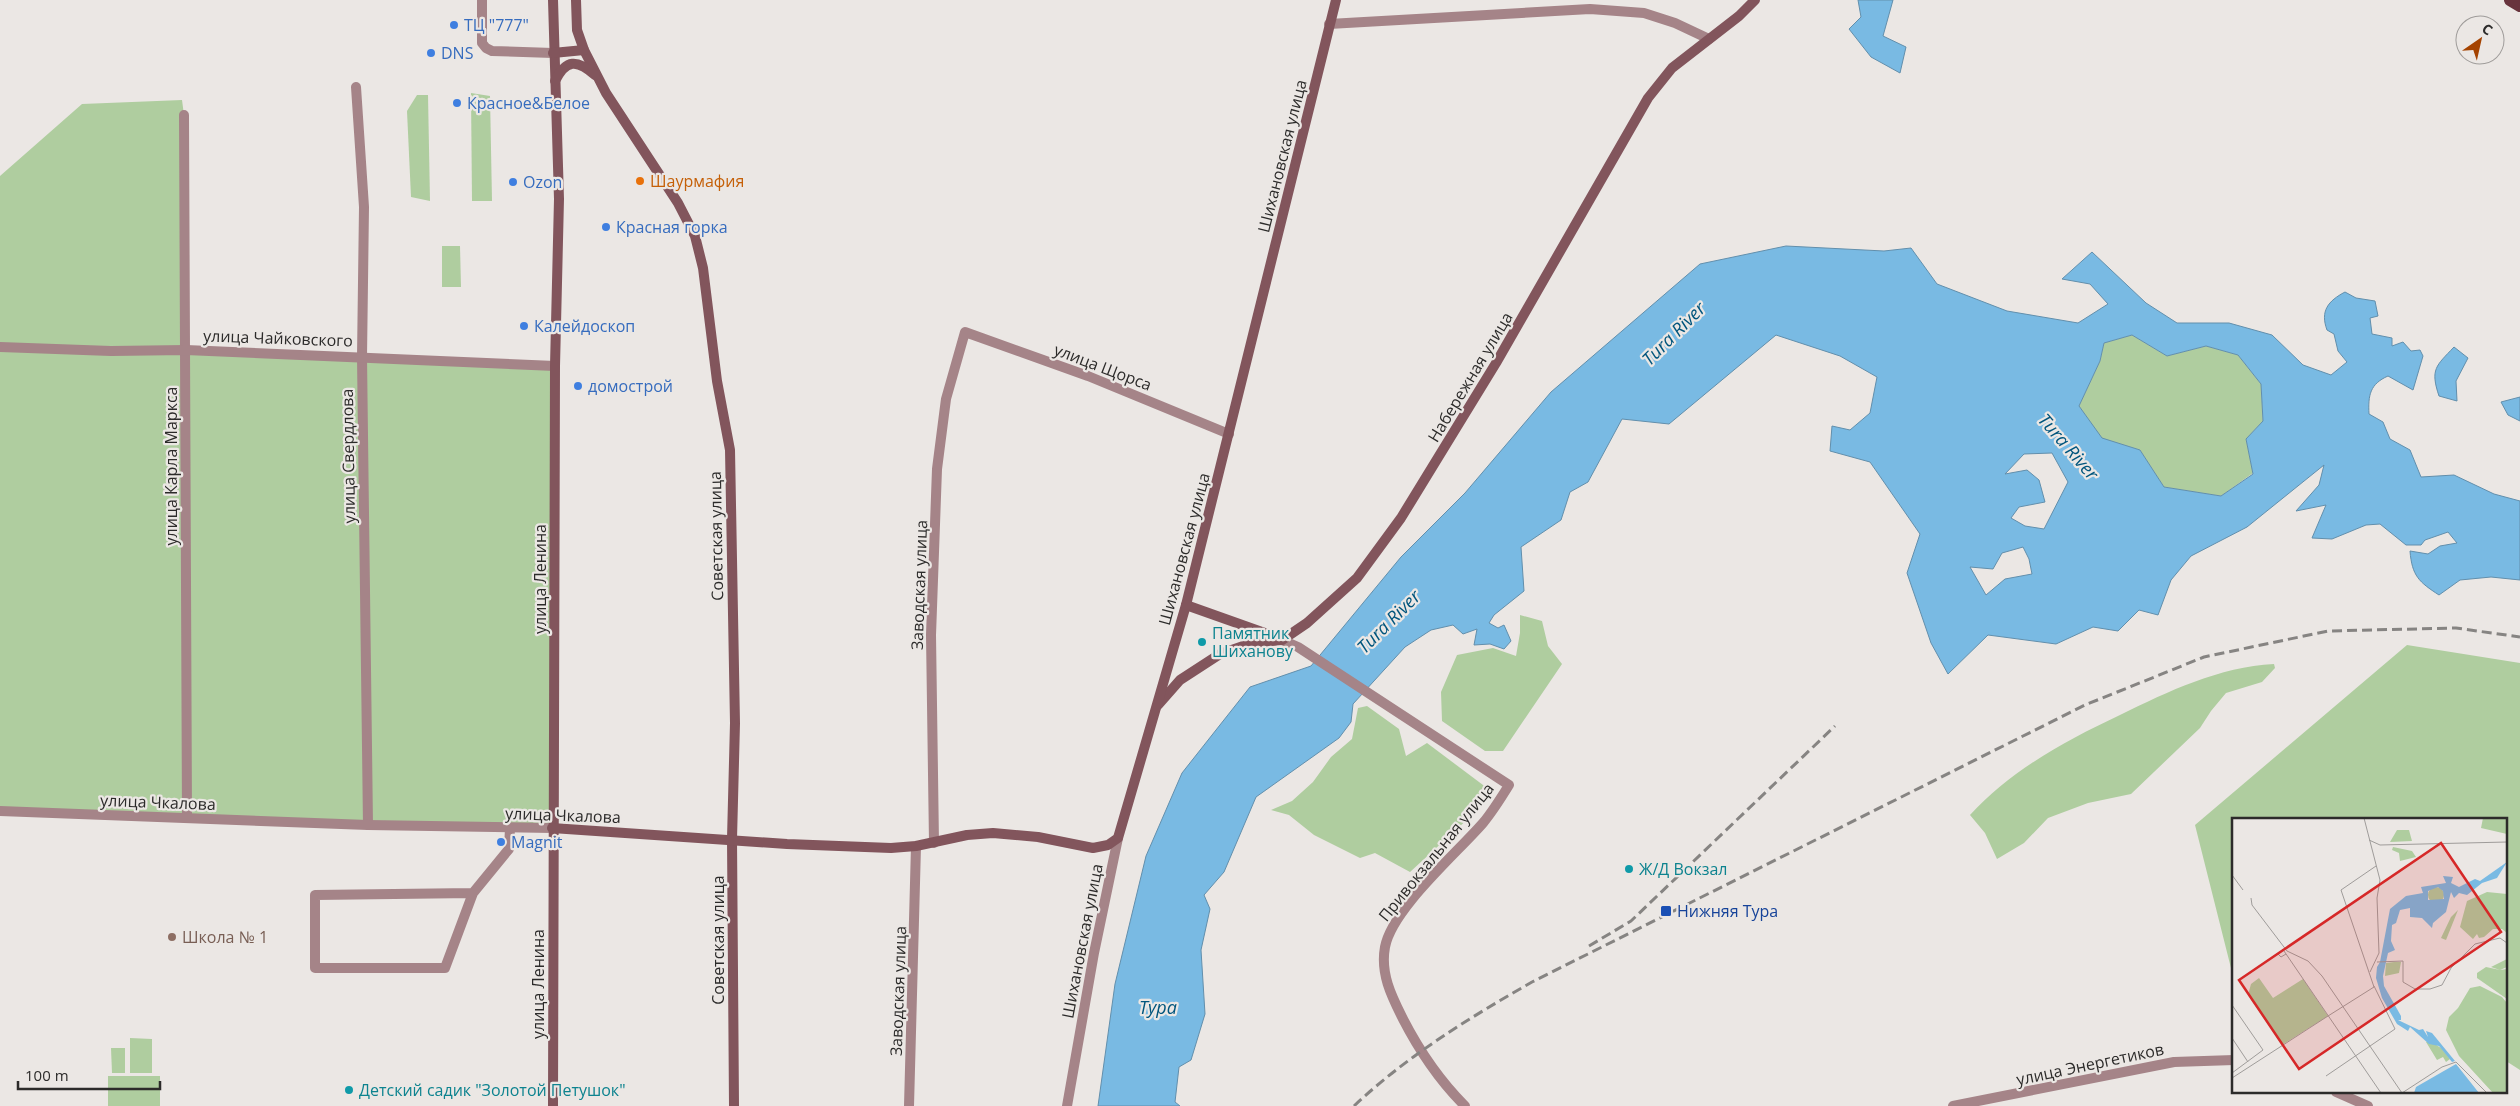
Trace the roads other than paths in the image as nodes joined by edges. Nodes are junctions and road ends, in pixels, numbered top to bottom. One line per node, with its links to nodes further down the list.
1 (482, 0): 11 (street)
2 (552, 0): 11 (main road, улица Ленина)
3 (576, 0): 10 (main road, Советская улица)
4 (1336, 0): 8 (main road, Шихановская улица)
5 (1754, 0): 9 (main road, Набережная улица)
6 (2510, 0): 7 (main road)
7 (2520, 6)
8 (1330, 24): 9 (street); 21 (main road, Шихановская улица)
9 (1709, 39): 23 (main road, Набережная улица)
10 (584, 50): 11 (main road); 12 (main road, Советская улица)
11 (553, 53): 13 (main road, улица Ленина)
12 (598, 78): 13 (main road); 31 (main road, Советская улица)
13 (554, 82): 20 (main road, улица Ленина)
14 (356, 87): 19 (street, улица Свердлова)
15 (184, 115): 18 (street, улица Карла Маркса)
16 (965, 332): 21 (street, улица Щорса); 32 (street, Заводская улица)
17 (0, 347): 18 (street, улица Чайковского)
18 (186, 350): 19 (street, улица Чайковского); 26 (street, улица Карла Маркса)
19 (362, 356): 20 (street, улица Чайковского); 27 (street, улица Свердлова)
20 (555, 366): 29 (main road, улица Ленина)
21 (1229, 434): 22 (main road, Шихановская улица)
22 (1186, 605): 23 (main road); 24 (main road, Шихановская улица)
23 (1282, 640): 24 (main road); 41 (street, Привокзальная улица)
24 (1156, 707): 30 (main road, Шихановская улица)
25 (0, 811): 26 (street, улица Чкалова)
26 (187, 818): 27 (street, улица Чкалова)
27 (368, 825): 28 (street, улица Чкалова)
28 (510, 828): 29 (street, улица Чкалова); 34 (street)
29 (552, 828): 31 (main road, улица Чкалова); 37 (main road, улица Ленина)
30 (1118, 838): 32 (main road, улица Чкалова); 40 (street, Шихановская улица)
31 (732, 839): 33 (main road, улица Чкалова); 38 (main road, Советская улица)
32 (934, 843): 33 (main road, улица Чкалова)
33 (916, 846): 39 (street, Заводская улица)
34 (473, 893): 34 (street)
35 (2232, 1060): 42 (street, улица Энергетиков)
36 (2341, 1094): 43 (street)
37 (553, 1106)
38 (734, 1106)
39 (909, 1106)
40 (1067, 1106)
41 (1465, 1106)
42 (1953, 1106)
43 (2368, 1106)

